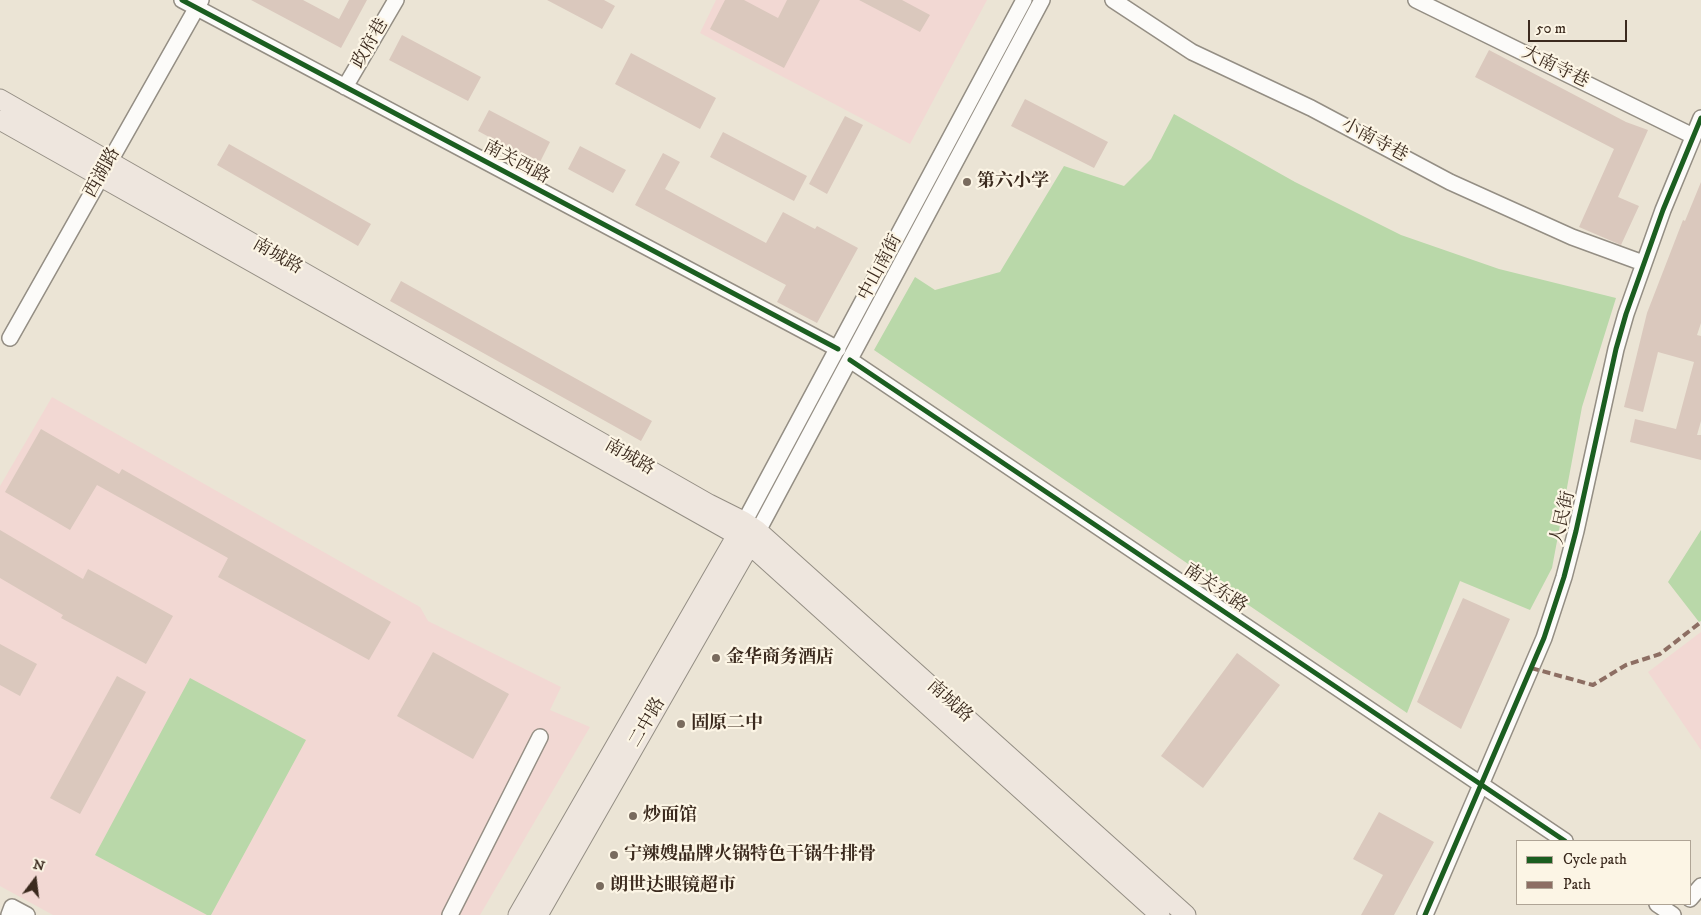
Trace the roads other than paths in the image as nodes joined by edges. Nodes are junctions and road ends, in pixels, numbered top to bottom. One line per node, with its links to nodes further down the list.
1 (182, 0): 6 (street, 南关西路)
2 (396, 0): 7 (street, 政府巷)
3 (1114, 0): 13 (street, 小南寺巷)
4 (1416, 0): 11 (street, 大南寺巷)
5 (1027, 3): 15 (street, 中山南街); 16 (street, 中山南街)
6 (199, 4): 7 (street, 南关西路); 12 (street, 西湖路)
7 (345, 87): 15 (street, 南关西路)
8 (0, 99): 12 (main road, 南城路)
9 (1701, 118): 11 (street, 人民街)
10 (0, 120): 12 (main road, 南城路)
11 (1693, 136): 13 (street, 人民街)
12 (105, 170): 14 (street, 西湖路); 17 (main road, 南城路)
13 (1643, 263): 19 (street, 人民街)
14 (10, 338)
15 (838, 349): 17 (street, 中山南街)
16 (850, 360): 17 (street, 中山南街); 19 (street, 南关东路)
17 (747, 533): 22 (main road, 南城路); 26 (main road, 二中路); 27 (main road, 二中路); 28 (main road, 南城路)
18 (540, 737): 25 (street)
19 (1481, 785): 20 (street, 南关东路); 29 (street, 人民街)
20 (1564, 840)
21 (1659, 905): 30 (street)
22 (1176, 912)
23 (9, 915): 24 (street)
24 (27, 915)
25 (450, 915)
26 (518, 915)
27 (538, 915)
28 (1160, 915)
29 (1425, 915)
30 (1674, 915)

